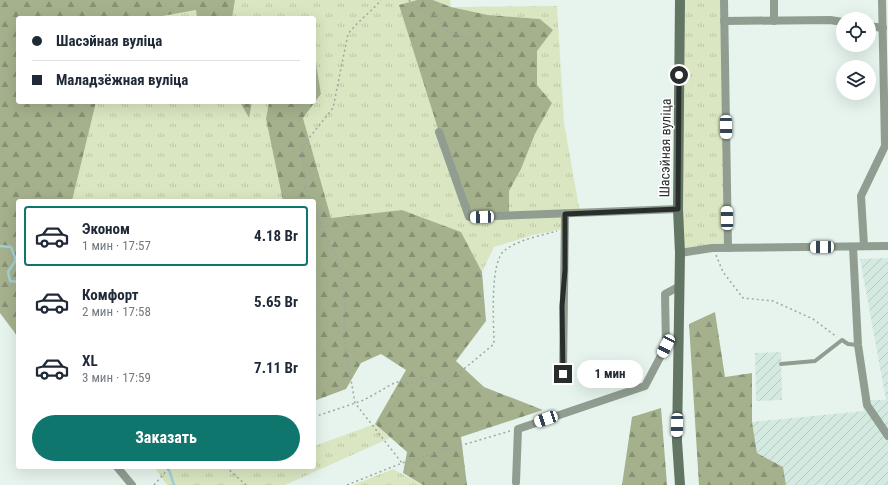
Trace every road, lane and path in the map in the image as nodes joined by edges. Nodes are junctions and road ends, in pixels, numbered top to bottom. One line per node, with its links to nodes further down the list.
1 (381, 0): 14 (path)
2 (408, 0): 12 (path)
3 (680, 0): 17 (main road, Шасэйная вуліца)
4 (724, 0): 7 (street)
5 (774, 0): 8 (street)
6 (882, 0): 11 (street)
7 (724, 21): 8 (street); 25 (street)
8 (774, 21): 9 (street)
9 (836, 21)
10 (876, 27): 11 (street)
11 (883, 28): 21 (street)
12 (501, 56)
13 (439, 132): 19 (street)
14 (306, 186): 15 (path); 16 (path)
15 (297, 199)
16 (310, 199)
17 (678, 209): 19 (street); 26 (main road, Шасэйная вуліца)
18 (316, 212): 32 (path)
19 (565, 214): 20 (street)
20 (563, 229): 31 (street); 32 (path)
21 (864, 246): 22 (street); 23 (street)
22 (888, 246)
23 (853, 247): 25 (street); 29 (street)
24 (712, 248): 25 (street); 26 (street); 28 (path)
25 (728, 248)
26 (680, 253): 27 (main road, Шасэйная вуліца)
27 (680, 286): 34 (street); 45 (main road, Шасэйная вуліца)
28 (842, 340): 29 (lane); 30 (lane)
29 (858, 345): 35 (street)
30 (781, 364)
31 (563, 374)
32 (355, 403): 33 (path); 36 (path)
33 (316, 416)
34 (518, 429): 36 (path); 40 (street)
35 (888, 436)
36 (402, 463): 44 (path)
37 (119, 469): 41 (street)
38 (168, 469): 42 (path)
39 (228, 469): 43 (path)
40 (516, 482)
41 (132, 485)
42 (154, 485)
43 (246, 485)
44 (347, 485)
45 (680, 485)

